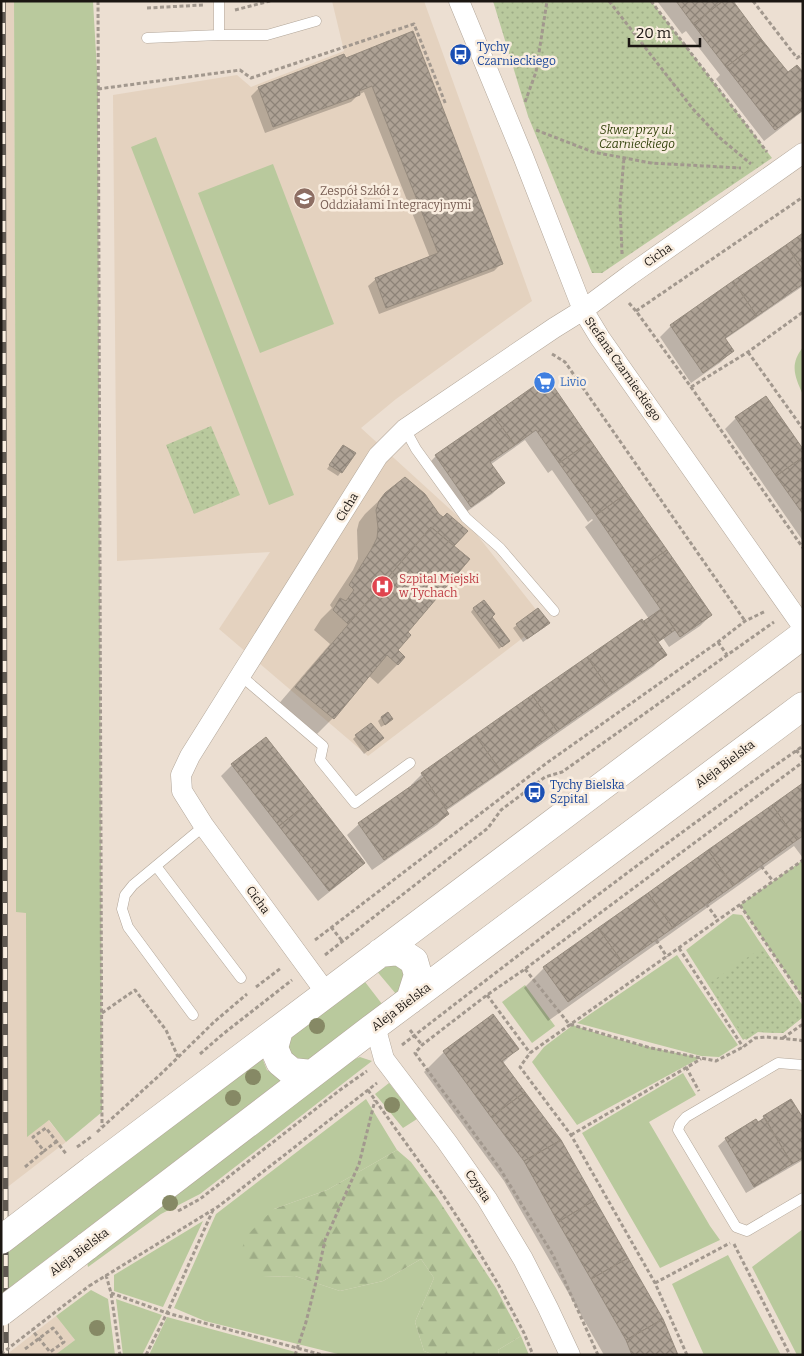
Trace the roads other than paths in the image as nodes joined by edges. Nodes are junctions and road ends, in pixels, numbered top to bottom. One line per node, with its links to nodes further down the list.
1 (219, 1): 4 (lane)
2 (459, 1): 7 (street, Stefana Czarnieckiego)
3 (316, 21): 4 (lane)
4 (220, 35): 5 (lane)
5 (147, 38)
6 (803, 153): 7 (street, Cicha)
7 (583, 310): 8 (street, Cicha); 10 (street, Stefana Czarnieckiego)
8 (405, 429): 9 (lane); 12 (street, Cicha)
9 (554, 611)
10 (803, 627)
11 (803, 635): 17 (main road)
12 (240, 675): 14 (lane); 15 (street, Cicha)
13 (803, 706): 20 (main road, Aleja Bielska)
14 (410, 763)
15 (204, 826): 16 (lane); 19 (street, Cicha)
16 (156, 866): 18 (lane); 21 (lane)
17 (380, 953): 19 (main road); 20 (main road)
18 (242, 978)
19 (328, 994): 23 (main road)
20 (408, 1012): 22 (main road, Aleja Bielska)
21 (193, 1015)
22 (375, 1026): 25 (main road, Aleja Bielska); 29 (street, Czysta)
23 (279, 1030): 25 (main road); 27 (main road, bridge)
24 (803, 1065): 26 (lane)
25 (312, 1074): 28 (main road, Aleja Bielska, bridge)
26 (803, 1198)
27 (1, 1240)
28 (1, 1312)
29 (570, 1355)

